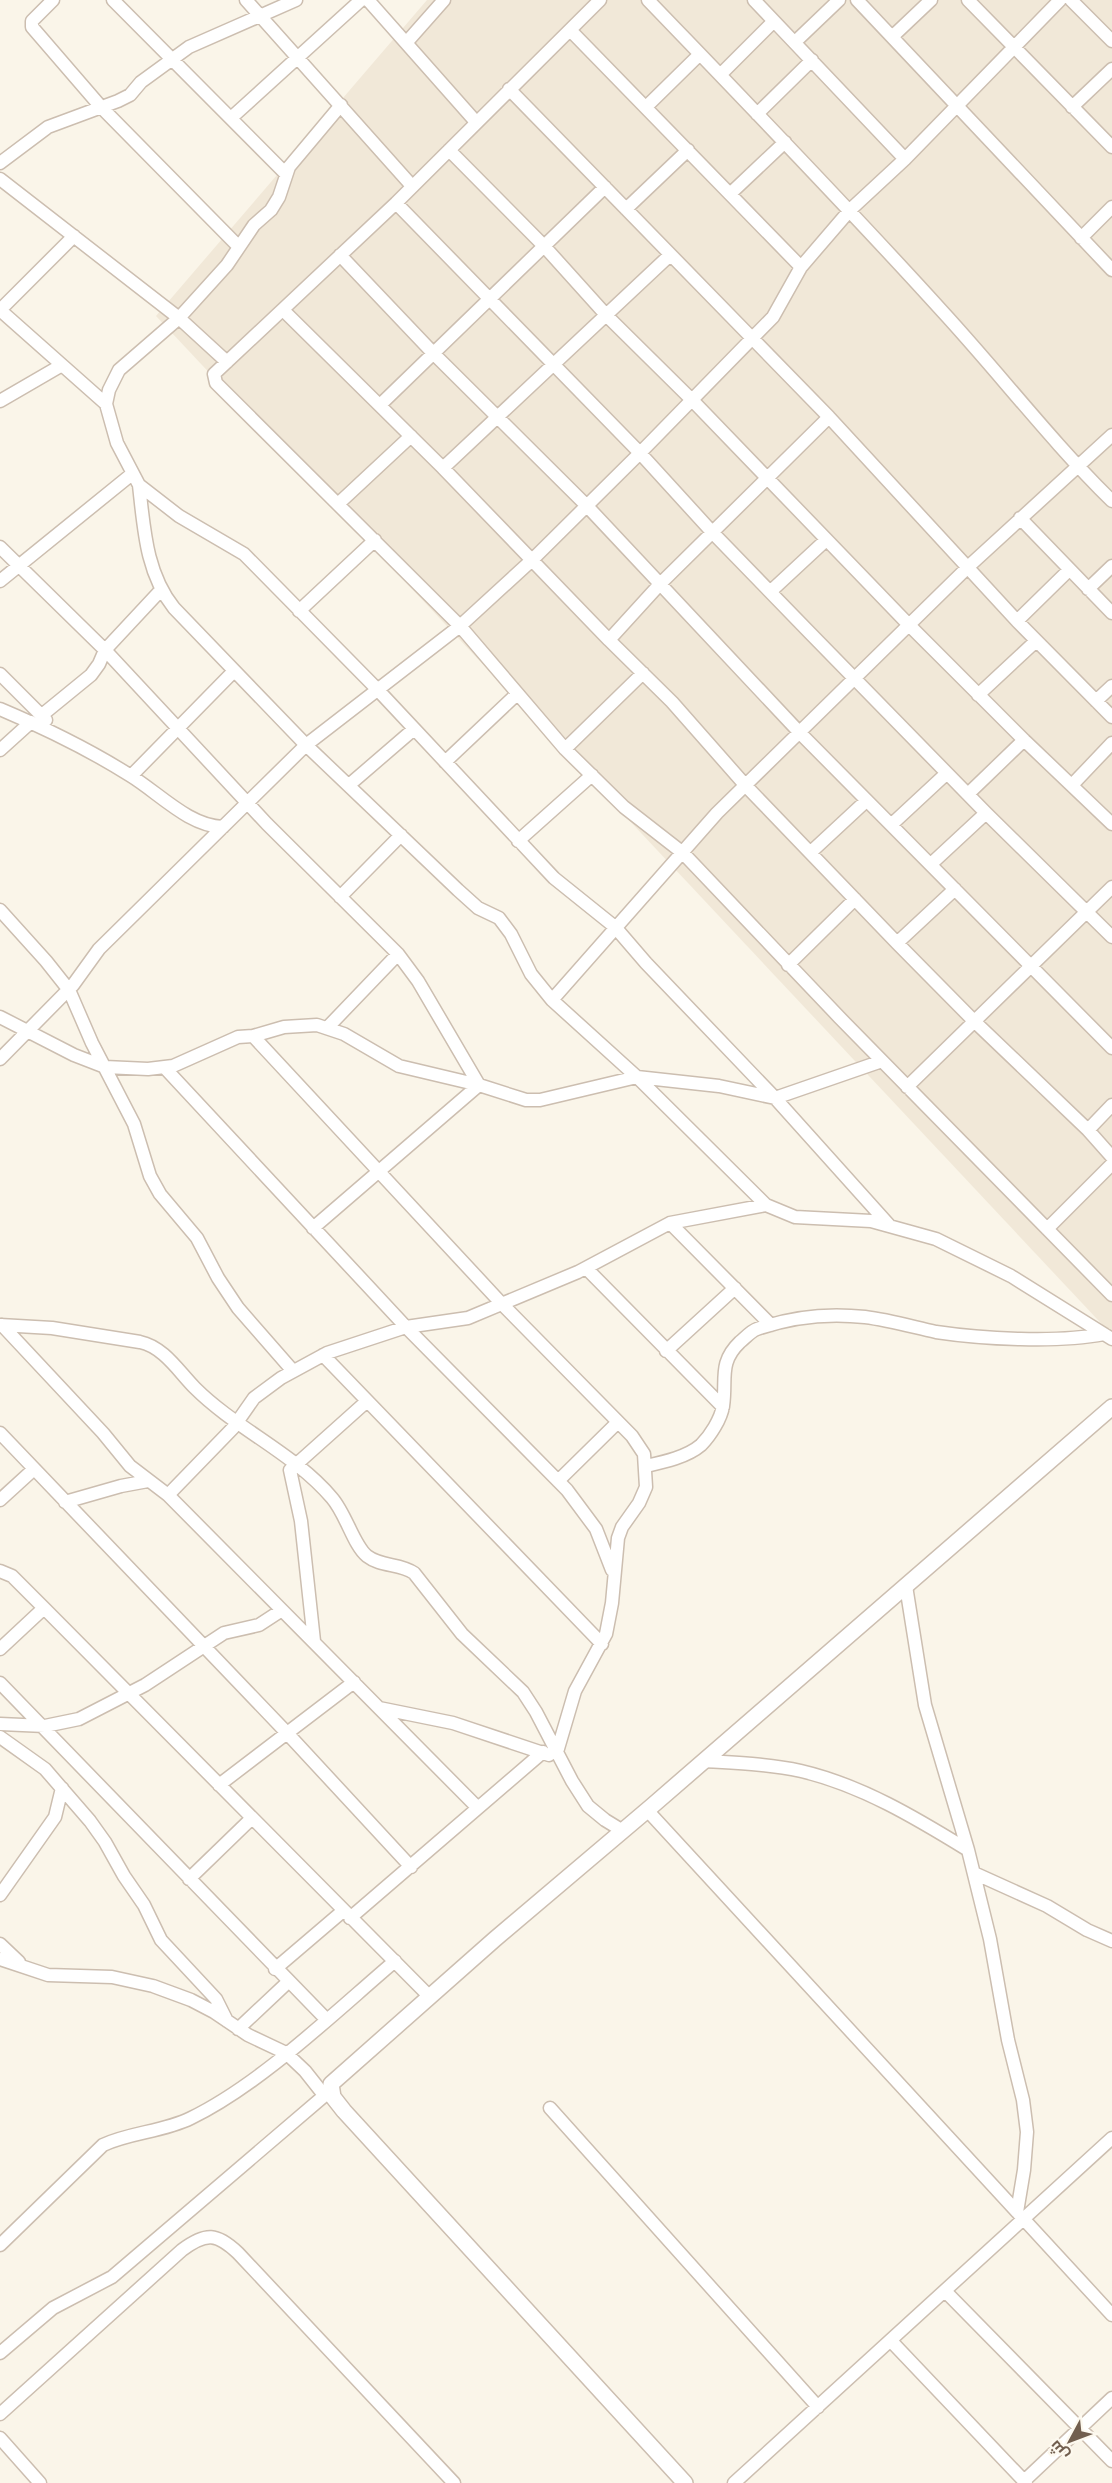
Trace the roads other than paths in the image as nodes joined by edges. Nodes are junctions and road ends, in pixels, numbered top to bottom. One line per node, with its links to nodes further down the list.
1 (53, 0): 34 (street)
2 (113, 0): 27 (street)
3 (246, 0): 17 (street)
4 (296, 0): 17 (street)
5 (361, 0): 26 (street)
6 (368, 0): 23 (street)
7 (444, 0): 23 (street)
8 (600, 0): 19 (street)
9 (648, 0): 25 (street)
10 (754, 0): 18 (street)
11 (839, 0): 22 (street)
12 (857, 0): 20 (street)
13 (931, 0): 20 (street)
14 (968, 0): 24 (street)
15 (1060, 0): 24 (street)
16 (1071, 0): 21 (street)
17 (262, 16): 26 (street); 27 (street)
18 (774, 21): 22 (street); 30 (street)
19 (570, 30): 31 (street); 35 (street)
20 (893, 36): 33 (street)
21 (1112, 41)
22 (795, 42): 28 (street)
23 (406, 43): 39 (street)
24 (1013, 47): 33 (street); 36 (street)
25 (700, 54): 30 (street); 35 (street)
26 (299, 58): 32 (street); 38 (street)
27 (170, 59): 34 (street); 38 (street)
28 (812, 60): 37 (street); 44 (street)
29 (1112, 69): 36 (street)
30 (720, 75): 37 (street)
31 (509, 89): 39 (street); 49 (street)
32 (341, 105): 46 (street); 48 (street)
33 (958, 105): 44 (street); 56 (street)
34 (100, 107): 45 (street); 58 (street)
35 (646, 107): 43 (street)
36 (1072, 107): 41 (street)
37 (757, 114): 40 (street)
38 (231, 118): 46 (street)
39 (476, 122): 42 (street)
40 (784, 142): 50 (street); 54 (street)
41 (1112, 147)
42 (449, 150): 48 (street); 57 (street)
43 (688, 150): 50 (street); 53 (street)
44 (905, 159): 54 (street)
45 (0, 163)
46 (286, 174): 58 (street)
47 (0, 179): 55 (street)
48 (412, 186): 51 (street)
49 (605, 187): 53 (street); 57 (street)
50 (731, 194): 61 (street)
51 (396, 203): 59 (street); 63 (street)
52 (1112, 207): 56 (street)
53 (626, 209): 60 (street)
54 (850, 210): 61 (street); 82 (street)
55 (74, 236): 64 (street); 67 (street)
56 (1081, 238): 62 (street)
57 (544, 246): 63 (street); 66 (street)
58 (239, 247): 67 (street)
59 (340, 255): 65 (street); 69 (street)
60 (670, 255): 66 (street); 68 (street)
61 (801, 267): 68 (street)
62 (1112, 270)
63 (488, 300): 69 (street); 72 (street)
64 (0, 310): 71 (street)
65 (283, 310): 70 (street); 76 (street)
66 (607, 316): 72 (street); 73 (street)
67 (179, 318): 70 (street); 75 (street)
68 (752, 339): 73 (street); 77 (street)
69 (434, 354): 76 (street); 78 (street)
70 (227, 362): 88 (street)
71 (62, 365): 74 (street); 75 (street)
72 (553, 365): 78 (street); 81 (street)
73 (692, 400): 81 (street); 85 (street)
74 (0, 401)
75 (106, 404): 84 (street)
76 (380, 405): 80 (street)
77 (830, 417): 85 (street); 97 (street)
78 (498, 418): 83 (street); 89 (street)
79 (1112, 435): 82 (street)
80 (411, 436): 83 (street); 88 (street)
81 (640, 453): 89 (street); 91 (street)
82 (1077, 467): 87 (street); 90 (street)
83 (443, 468): 95 (street)
84 (132, 474): 86 (street); 96 (street)
85 (767, 479): 91 (street); 93 (street)
86 (139, 485): 103 (street); 105 (street)
87 (1112, 501)
88 (338, 504): 92 (street)
89 (586, 506): 95 (street); 101 (street)
90 (1020, 518): 97 (street); 99 (street)
91 (712, 532): 101 (street); 104 (street)
92 (375, 540): 105 (street); 109 (street)
93 (826, 540): 104 (street); 108 (street)
94 (0, 547): 96 (street)
95 (532, 560): 109 (street); 110 (street)
96 (20, 566): 100 (street); 112 (street)
97 (969, 566): 107 (street); 108 (street)
98 (1112, 566): 102 (street)
99 (1069, 570): 102 (street); 107 (street)
100 (0, 581)
101 (660, 584): 110 (street); 128 (street)
102 (1088, 589): 106 (street)
103 (160, 591): 112 (street); 113 (street)
104 (771, 591): 116 (street)
105 (299, 611): 118 (street)
106 (1112, 613)
107 (1017, 621): 111 (street)
108 (909, 625): 116 (street); 120 (street)
109 (460, 626): 118 (street); 119 (street)
110 (609, 640): 114 (street)
111 (1036, 641): 120 (street); 121 (street)
112 (105, 650): 123 (street); 126 (street)
113 (234, 671): 126 (street); 132 (street)
114 (643, 673): 133 (street); 141 (street)
115 (0, 674): 123 (street)
116 (854, 678): 128 (street); 136 (street)
117 (1112, 686): 121 (street)
118 (377, 689): 127 (street); 132 (street)
119 (517, 694): 133 (street); 135 (street)
120 (978, 695): 129 (street)
121 (1096, 701): 124 (street)
122 (0, 709): 125 (street)
123 (42, 715): 130 (street)
124 (1112, 717)
125 (31, 722): 130 (street); 134 (street)
126 (178, 727): 138 (street); 144 (street)
127 (414, 729): 135 (street); 140 (street)
128 (800, 733): 141 (street); 143 (street)
129 (1024, 741): 139 (street); 142 (street)
130 (69, 742): 138 (street)
131 (1112, 743): 139 (street)
132 (306, 745): 140 (street); 144 (street)
133 (566, 749): 137 (street)
134 (0, 750)
135 (444, 762): 150 (street)
136 (947, 773): 142 (street); 147 (street)
137 (592, 775): 150 (street); 152 (street)
138 (130, 776): 148 (street)
139 (1072, 785): 146 (street)
140 (349, 786): 149 (street)
141 (746, 786): 151 (street); 152 (street)
142 (968, 794): 145 (street)
143 (866, 801): 147 (street); 151 (street)
144 (248, 802): 148 (street); 156 (street)
145 (986, 813): 153 (street); 159 (street)
146 (1112, 824)
147 (891, 825): 153 (street)
148 (223, 827): 166 (street)
149 (401, 835): 156 (street); 167 (street)
150 (519, 841): 160 (street)
151 (811, 852): 157 (street)
152 (682, 853): 160 (street); 164 (street)
153 (931, 864): 155 (street)
154 (1112, 887): 159 (street)
155 (955, 889): 162 (street); 165 (street)
156 (340, 897): 163 (street)
157 (855, 899): 162 (street); 164 (street)
158 (0, 910): 166 (street)
159 (1087, 911): 161 (street); 165 (street)
160 (615, 927): 167 (street); 181 (street)
161 (1112, 937)
162 (897, 943): 169 (street)
163 (398, 954): 170 (street); 179 (street)
164 (788, 964): 175 (street)
165 (1032, 965): 169 (street); 173 (street)
166 (69, 990): 171 (street); 176 (street)
167 (552, 1000): 178 (street)
168 (0, 1017): 171 (street)
169 (974, 1021): 180 (street); 183 (street)
170 (328, 1027): 172 (street); 179 (street)
171 (27, 1030): 174 (street); 176 (street)
172 (253, 1036): 177 (street); 186 (street)
173 (1112, 1048)
174 (0, 1059)
175 (882, 1061): 180 (street); 181 (street)
176 (105, 1066): 177 (street); 202 (street)
177 (164, 1067): 190 (street)
178 (637, 1077): 179 (street); 181 (street); 187 (street)
179 (479, 1086): 186 (street)
180 (907, 1087): 191 (street)
181 (775, 1098): 189 (street)
182 (1112, 1106): 183 (street)
183 (1088, 1130): 184 (street)
184 (1112, 1156)
185 (1112, 1164): 191 (street)
186 (380, 1171): 190 (street); 195 (street)
187 (766, 1205): 188 (street); 189 (street)
188 (670, 1223): 192 (street); 193 (street)
189 (890, 1225): 199 (street)
190 (313, 1228): 198 (street)
191 (1047, 1229): 194 (street)
192 (586, 1268): 195 (street); 200 (street)
193 (735, 1288): 197 (street); 200 (street)
194 (1112, 1295)
195 (501, 1304): 198 (street); 207 (street)
196 (1, 1325): 206 (street); 212 (street)
197 (771, 1325): 199 (street); 204 (street)
198 (406, 1327): 201 (street); 213 (street)
199 (1108, 1336)
200 (666, 1351): 204 (street)
201 (323, 1355): 202 (street); 203 (street)
202 (293, 1371): 206 (street)
203 (366, 1402): 209 (street); 223 (street)
204 (723, 1407): 210 (street)
205 (1112, 1407): 219 (street)
206 (237, 1422): 209 (street); 214 (street)
207 (618, 1422): 210 (street); 213 (street)
208 (0, 1433): 211 (street)
209 (294, 1464): 222 (street); 235 (street)
210 (646, 1466): 218 (street)
211 (34, 1469): 215 (street); 216 (street)
212 (148, 1481): 214 (street); 216 (street)
213 (558, 1481): 218 (street)
214 (168, 1495): 221 (street)
215 (0, 1500)
216 (65, 1502): 224 (street)
217 (0, 1571): 220 (street)
218 (614, 1577): 223 (street)
219 (906, 1586): 236 (street); 243 (street)
220 (44, 1608): 225 (street); 228 (street)
221 (282, 1610): 222 (street); 224 (street)
222 (314, 1641): 226 (street)
223 (602, 1644): 235 (street)
224 (204, 1647): 228 (street); 232 (street)
225 (0, 1649)
226 (354, 1682): 229 (street); 232 (street)
227 (0, 1683): 231 (street)
228 (130, 1694): 231 (street); 237 (street)
229 (379, 1708): 234 (street); 239 (street)
230 (0, 1724): 231 (street)
231 (45, 1726): 246 (street)
232 (287, 1733): 237 (street); 244 (street)
233 (0, 1737): 238 (street)
234 (543, 1752): 235 (street); 239 (street)
235 (559, 1756): 242 (street)
236 (704, 1761): 240 (street); 243 (street)
237 (219, 1785): 241 (street)
238 (62, 1788): 247 (street); 258 (street)
239 (477, 1807): 244 (street)
240 (647, 1810): 242 (street); 264 (street)
241 (251, 1819): 246 (street); 248 (street)
242 (623, 1831): 256 (street)
243 (968, 1850): 245 (street)
244 (411, 1867): 248 (street)
245 (974, 1873): 249 (street); 264 (street)
246 (189, 1879): 254 (street)
247 (0, 1895)
248 (347, 1915): 252 (street); 254 (street)
249 (1112, 1941)
250 (0, 1944): 253 (street)
251 (0, 1959): 253 (street)
252 (395, 1961): 256 (street); 257 (street)
253 (26, 1968): 258 (street)
254 (275, 1969): 255 (street)
255 (288, 1982): 257 (street); 259 (street)
256 (430, 1997): 261 (street)
257 (326, 2019): 260 (street)
258 (226, 2021): 259 (street)
259 (238, 2029): 260 (street)
260 (286, 2053): 261 (street); 265 (street)
261 (328, 2092): 269 (street); 279 (street)
262 (550, 2108): 271 (street)
263 (1112, 2138): 264 (street)
264 (1020, 2216): 266 (street); 267 (street)
265 (0, 2245)
266 (945, 2291): 268 (street); 273 (street)
267 (1112, 2315)
268 (891, 2341): 271 (street); 276 (street)
269 (0, 2353)
270 (1112, 2398): 273 (street)
271 (818, 2407): 280 (street)
272 (0, 2415): 278 (street)
273 (1081, 2428): 275 (street); 276 (street)
274 (0, 2438): 277 (street)
275 (1112, 2461)
276 (1025, 2482)
277 (40, 2483)
278 (454, 2483)
279 (686, 2483)
280 (734, 2483)

